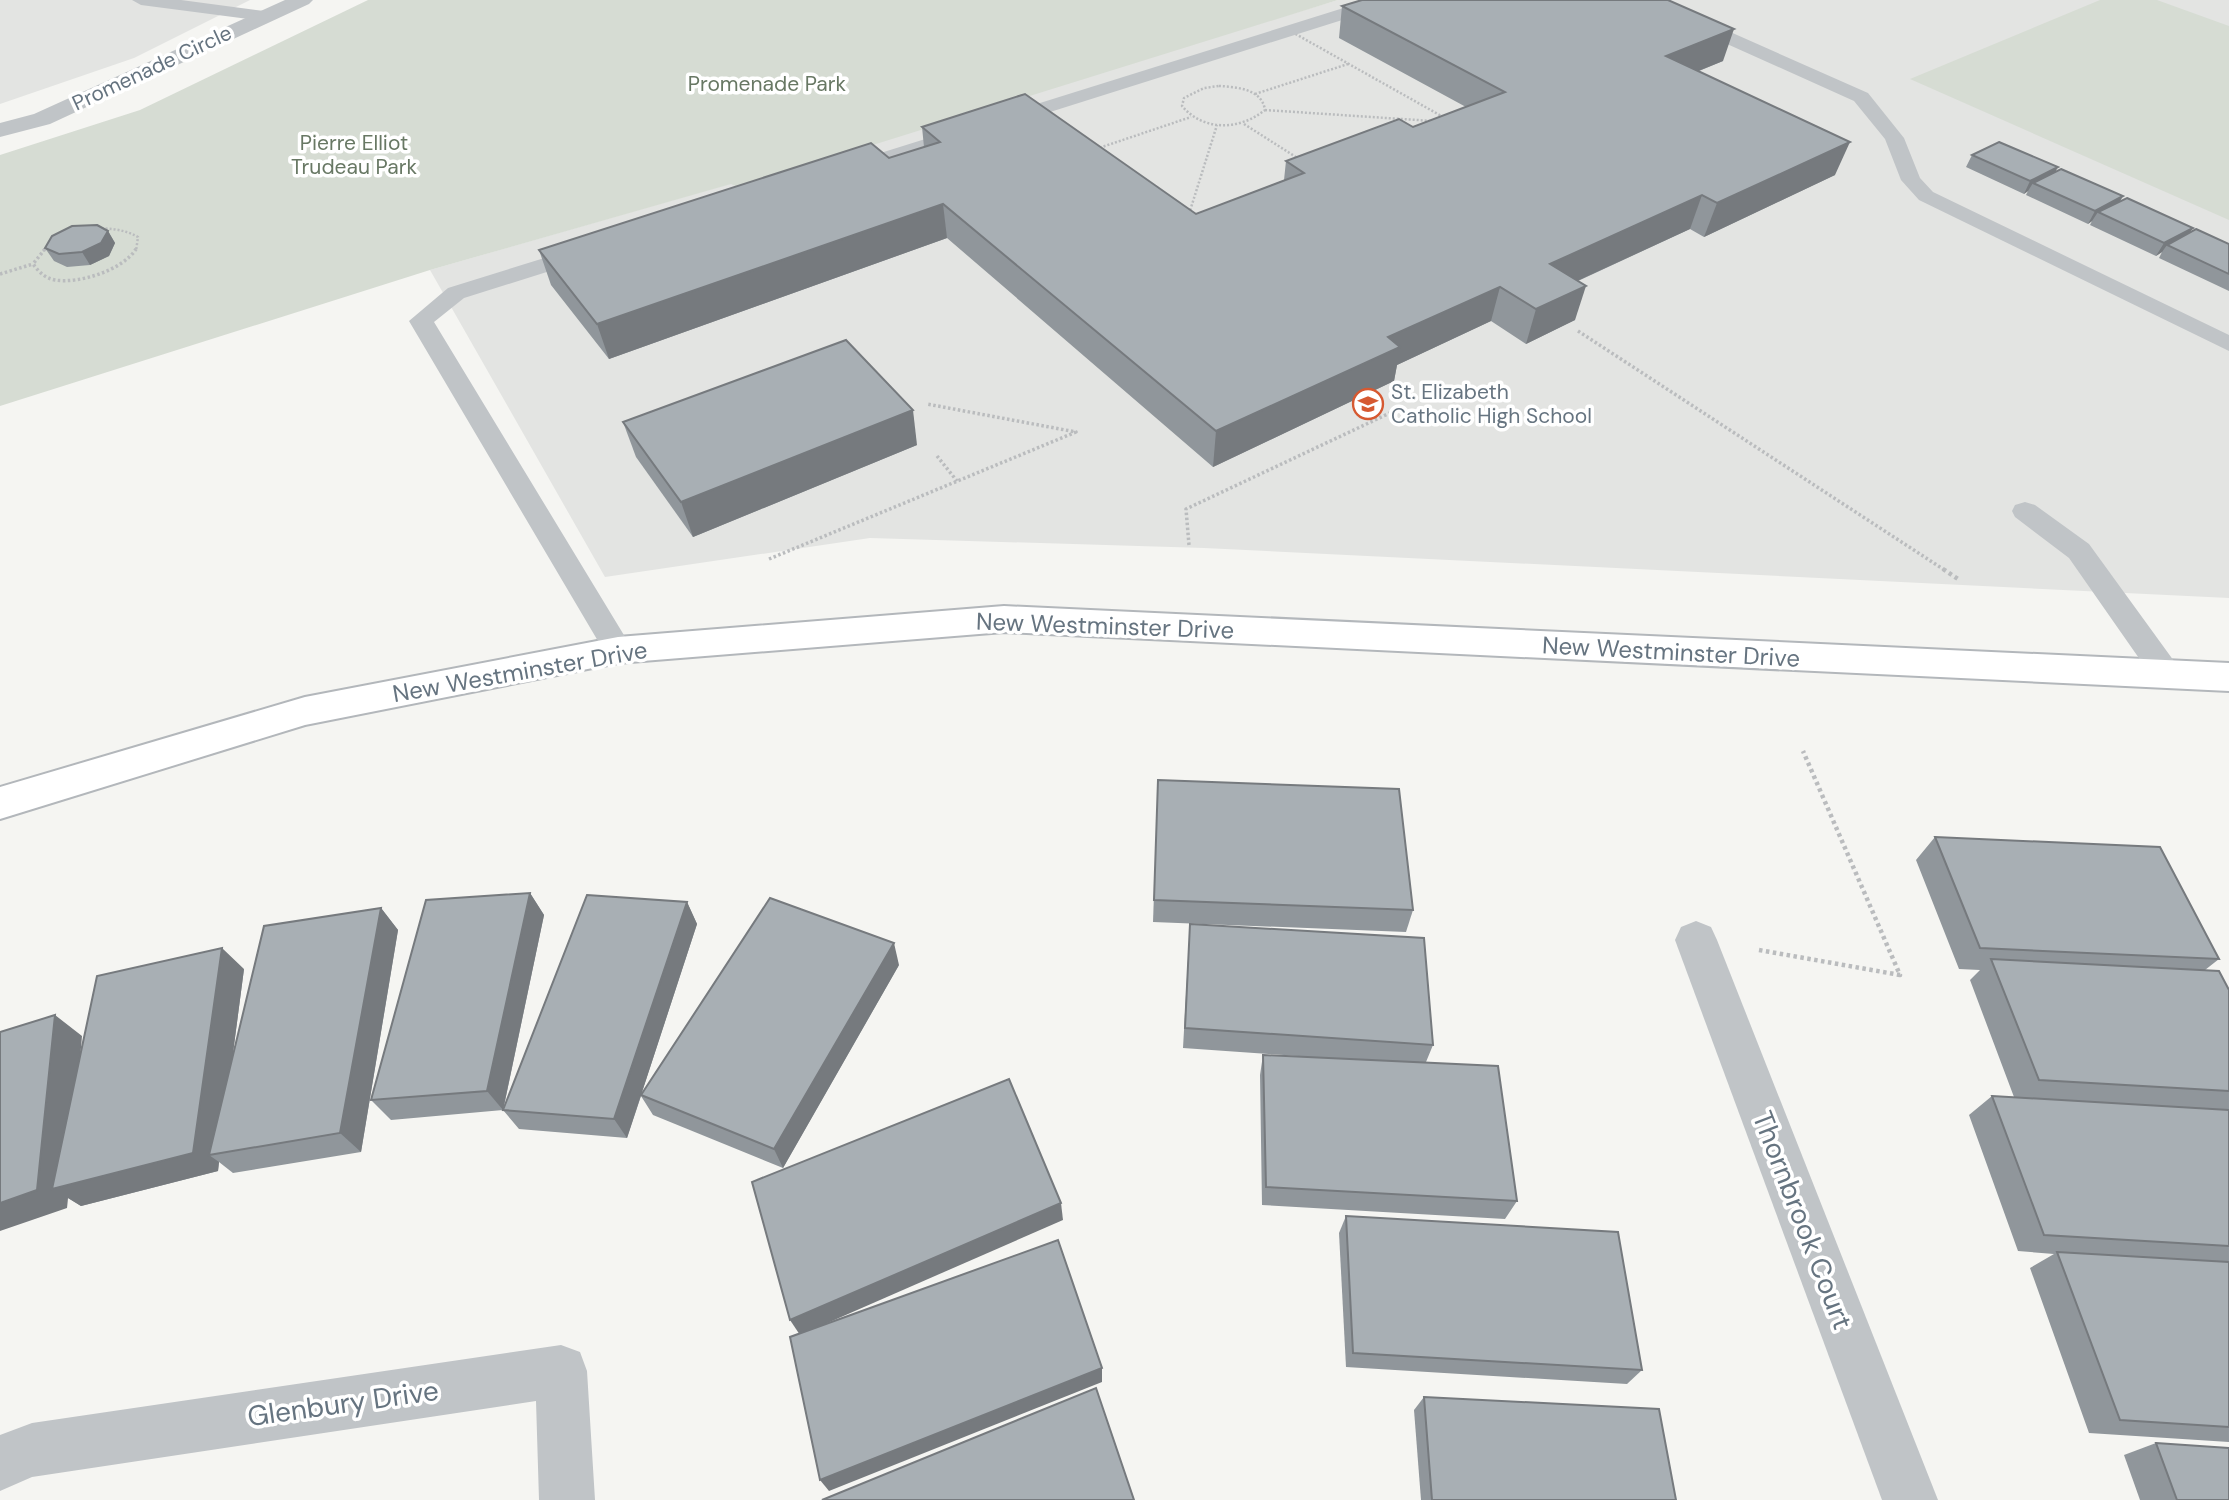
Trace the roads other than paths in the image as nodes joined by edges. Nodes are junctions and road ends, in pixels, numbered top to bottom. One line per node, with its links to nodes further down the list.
1 (141, 0): 5 (lane)
2 (302, 0): 5 (street, Promenade Circle)
3 (1387, 0): 7 (lane)
4 (1644, 0): 9 (lane)
5 (264, 16): 6 (street, Promenade Circle)
6 (0, 130)
7 (828, 176)
8 (602, 247): 11 (lane)
9 (2229, 344)
10 (2025, 511): 12 (lane)
11 (618, 650): 12 (street, New Westminster Drive); 14 (street, New Westminster Drive)
12 (2168, 676): 13 (street, New Westminster Drive)
13 (2229, 677)
14 (0, 803)
15 (1696, 940): 18 (street, Thornbrook Court)
16 (0, 1464): 17 (street, Glenbury Drive)
17 (567, 1500)
18 (1910, 1500)

